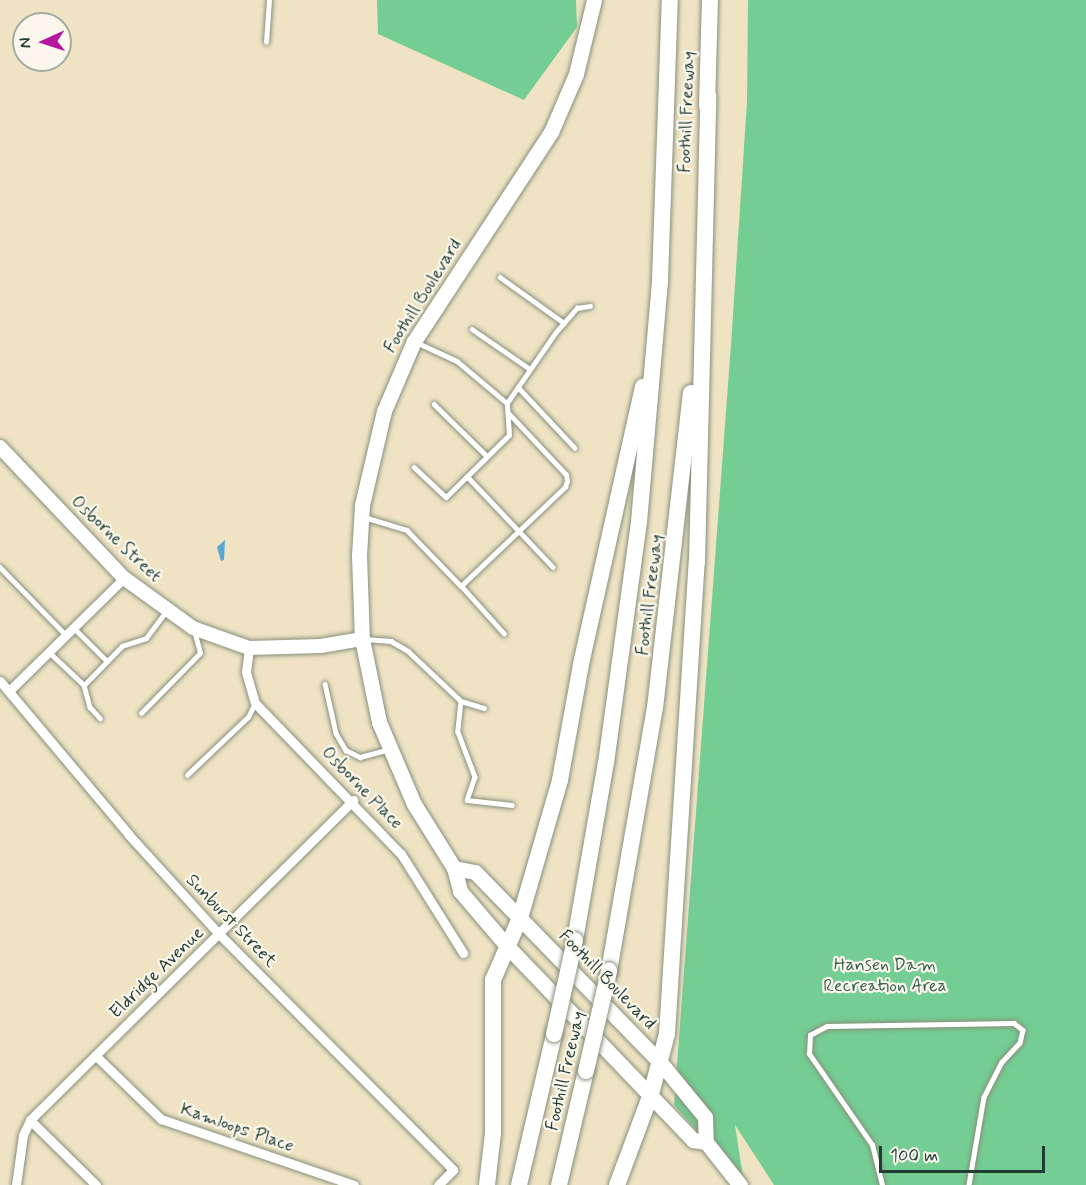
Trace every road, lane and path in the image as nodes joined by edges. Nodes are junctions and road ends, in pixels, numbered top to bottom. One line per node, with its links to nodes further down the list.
1 (269, 0): 5 (lane)
2 (594, 0): 12 (main road, Foothill Boulevard)
3 (670, 0): 11 (highway, Foothill Freeway)
4 (710, 0): 6 (highway, Foothill Freeway)
5 (266, 42)
6 (708, 96): 57 (highway); 67 (highway, Foothill Freeway, bridge)
7 (500, 278): 9 (lane)
8 (590, 306): 9 (lane)
9 (564, 323): 13 (lane)
10 (472, 329): 13 (lane)
11 (655, 339): 52 (highway); 66 (highway, Foothill Freeway, bridge)
12 (414, 341): 15 (lane); 23 (main road, Foothill Boulevard)
13 (530, 369): 14 (lane)
14 (518, 387): 15 (lane); 19 (lane)
15 (507, 403): 17 (lane)
16 (434, 404): 20 (lane)
17 (508, 414): 20 (lane); 24 (lane)
18 (0, 447): 27 (main road, Osborne Street)
19 (575, 448)
20 (487, 456): 22 (lane)
21 (414, 468): 22 (lane)
22 (468, 476): 24 (lane)
23 (361, 516): 28 (lane); 34 (main road, Foothill Boulevard)
24 (519, 531): 26 (lane); 28 (lane)
25 (0, 567): 33 (lane)
26 (553, 567)
27 (124, 578): 29 (main road, Osborne Street); 30 (street)
28 (461, 586): 32 (lane)
29 (166, 611): 31 (main road, Osborne Street); 37 (lane)
30 (74, 628): 33 (street); 37 (lane)
31 (193, 628): 35 (main road, Osborne Street); 45 (lane)
32 (504, 634)
33 (66, 635): 36 (street)
34 (362, 639): 35 (main road, Osborne Street); 42 (lane); 47 (main road, Foothill Boulevard)
35 (249, 648): 43 (street, Osborne Place)
36 (49, 652): 40 (lane); 41 (street)
37 (107, 661): 40 (lane)
38 (0, 681): 41 (street, Sunburst Street)
39 (325, 684): 47 (lane)
40 (84, 685): 46 (lane)
41 (9, 691): 53 (street, Sunburst Street)
42 (461, 701): 44 (lane); 50 (lane)
43 (255, 703): 48 (lane); 49 (street, Osborne Place)
44 (484, 708)
45 (141, 713)
46 (99, 718)
47 (390, 749): 51 (main road, Foothill Boulevard)
48 (187, 775)
49 (353, 800): 53 (street, Eldridge Avenue); 55 (street, Osborne Place)
50 (512, 805)
51 (454, 867): 52 (main road, Foothill Boulevard); 54 (main road, Foothill Boulevard)
52 (520, 918): 54 (highway); 57 (main road, Foothill Boulevard)
53 (220, 935): 56 (street, Eldridge Avenue); 64 (street, Sunburst Street)
54 (507, 946): 58 (main road, Foothill Boulevard); 65 (highway)
55 (464, 953)
56 (96, 1056): 59 (street, Eldridge Avenue); 63 (street, Kamloops Place)
57 (660, 1062): 58 (highway); 60 (main road, Foothill Boulevard)
58 (651, 1094): 60 (main road, Foothill Boulevard); 68 (highway)
59 (30, 1120): 61 (street, Eldridge Avenue); 62 (street)
60 (706, 1142): 69 (main road, Foothill Boulevard)
61 (16, 1185)
62 (96, 1185)
63 (354, 1185)
64 (438, 1185)
65 (487, 1185)
66 (519, 1185)
67 (559, 1185)
68 (617, 1185)
69 (740, 1185)
70 (882, 1185): 71 (lane)
71 (969, 1185)

